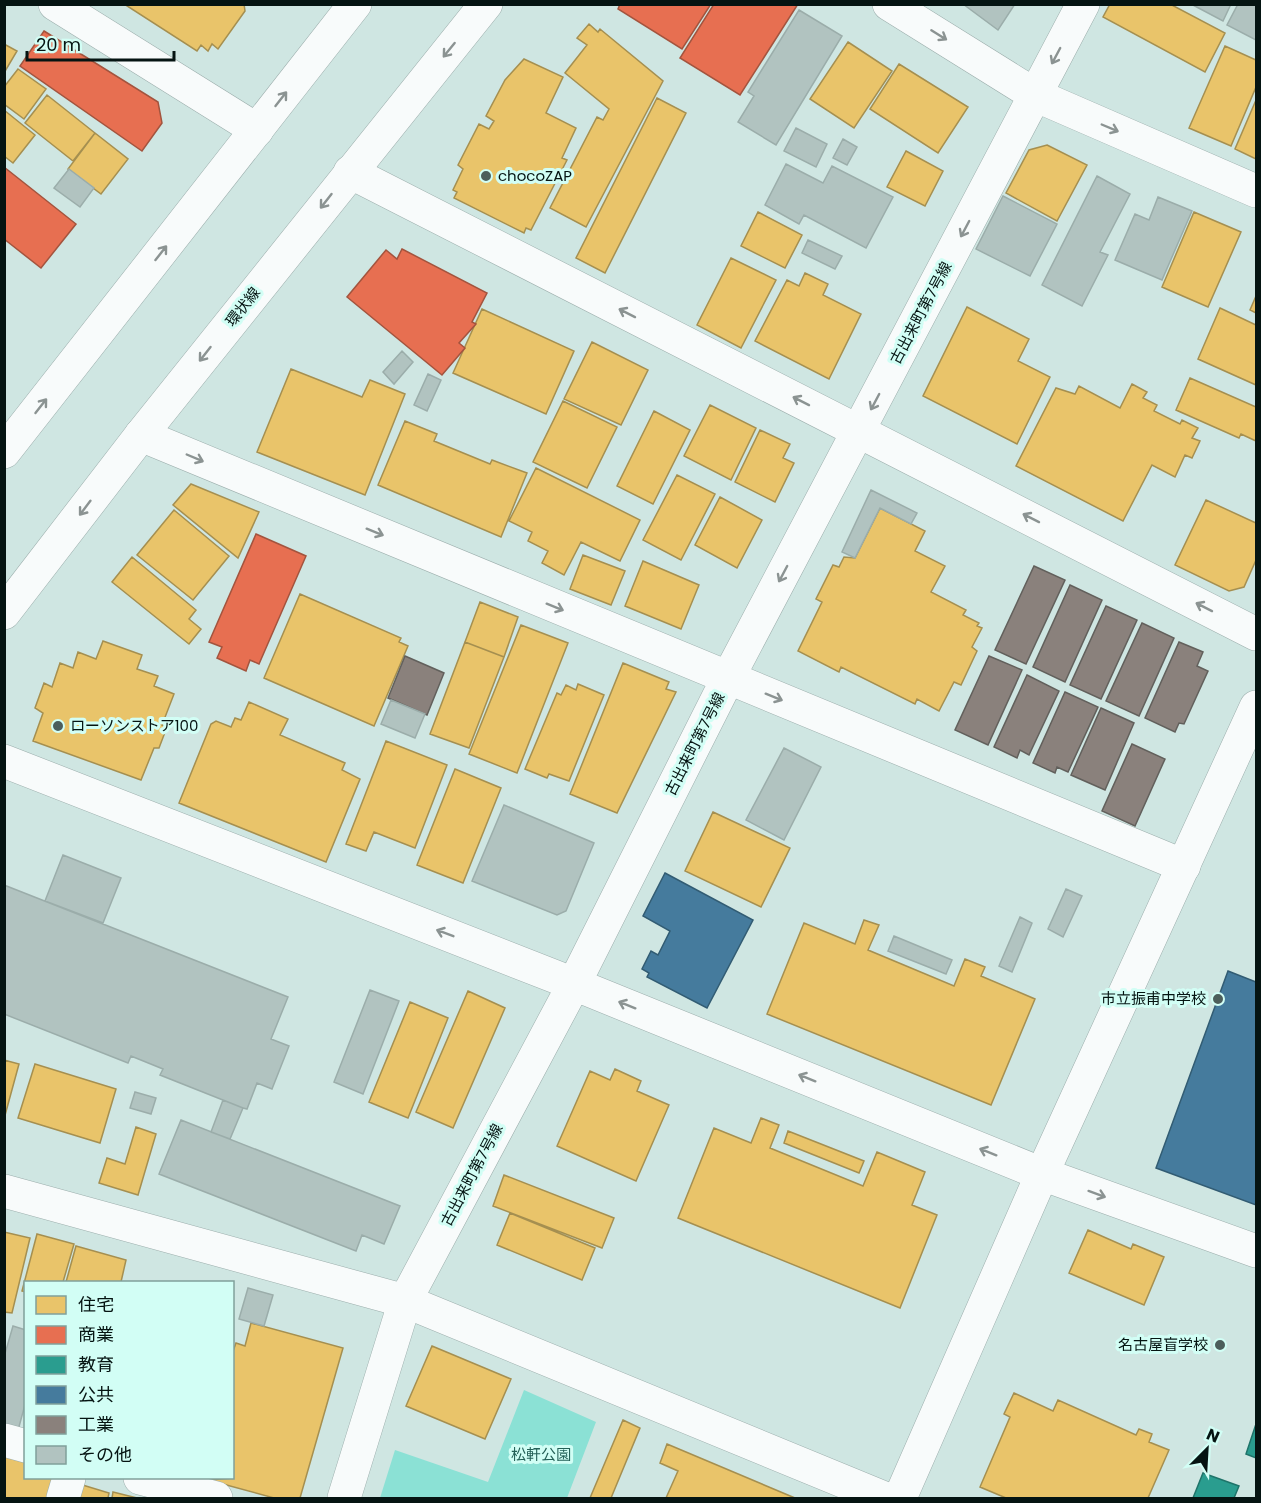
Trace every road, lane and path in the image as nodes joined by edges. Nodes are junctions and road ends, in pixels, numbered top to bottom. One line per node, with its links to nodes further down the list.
1 (55, 4): 7 (street)
2 (355, 4): 7 (street, one-way to 2)
3 (486, 4): 8 (street, 環状線, one-way to 8)
4 (889, 4): 6 (street, one-way to 6)
5 (1083, 4): 6 (street, 古出来町第7号線, one-way to 6)
6 (1035, 95): 9 (street, one-way to 9); 10 (street, 古出来町第7号線, one-way to 10)
7 (257, 130): 12 (street, one-way to 7)
8 (350, 172): 10 (street, one-way to 8); 11 (street, 環状線, one-way to 11)
9 (1257, 191)
10 (860, 431): 14 (street, one-way to 10); 15 (street, 古出来町第7号線, one-way to 15)
11 (141, 435): 13 (street, 環状線, one-way to 13); 15 (street, one-way to 15)
12 (4, 452)
13 (4, 613)
14 (1257, 634)
15 (728, 678): 18 (street, one-way to 18); 19 (street, 古出来町第7号線)
16 (1257, 708): 18 (street)
17 (4, 761): 19 (street, one-way to 17)
18 (1184, 866): 20 (street)
19 (574, 984): 20 (street, one-way to 19); 23 (street, 古出来町第7号線)
20 (1042, 1174): 22 (street, one-way to 22); 32 (street)
21 (4, 1191): 23 (street)
22 (1257, 1251)
23 (405, 1301): 30 (street, 古出来町第7号線); 31 (street)
24 (4, 1440): 25 (street)
25 (24, 1445)
26 (69, 1479): 28 (street)
27 (144, 1479): 29 (street)
28 (63, 1498)
29 (216, 1498)
30 (344, 1498)
31 (884, 1498)
32 (900, 1498)

